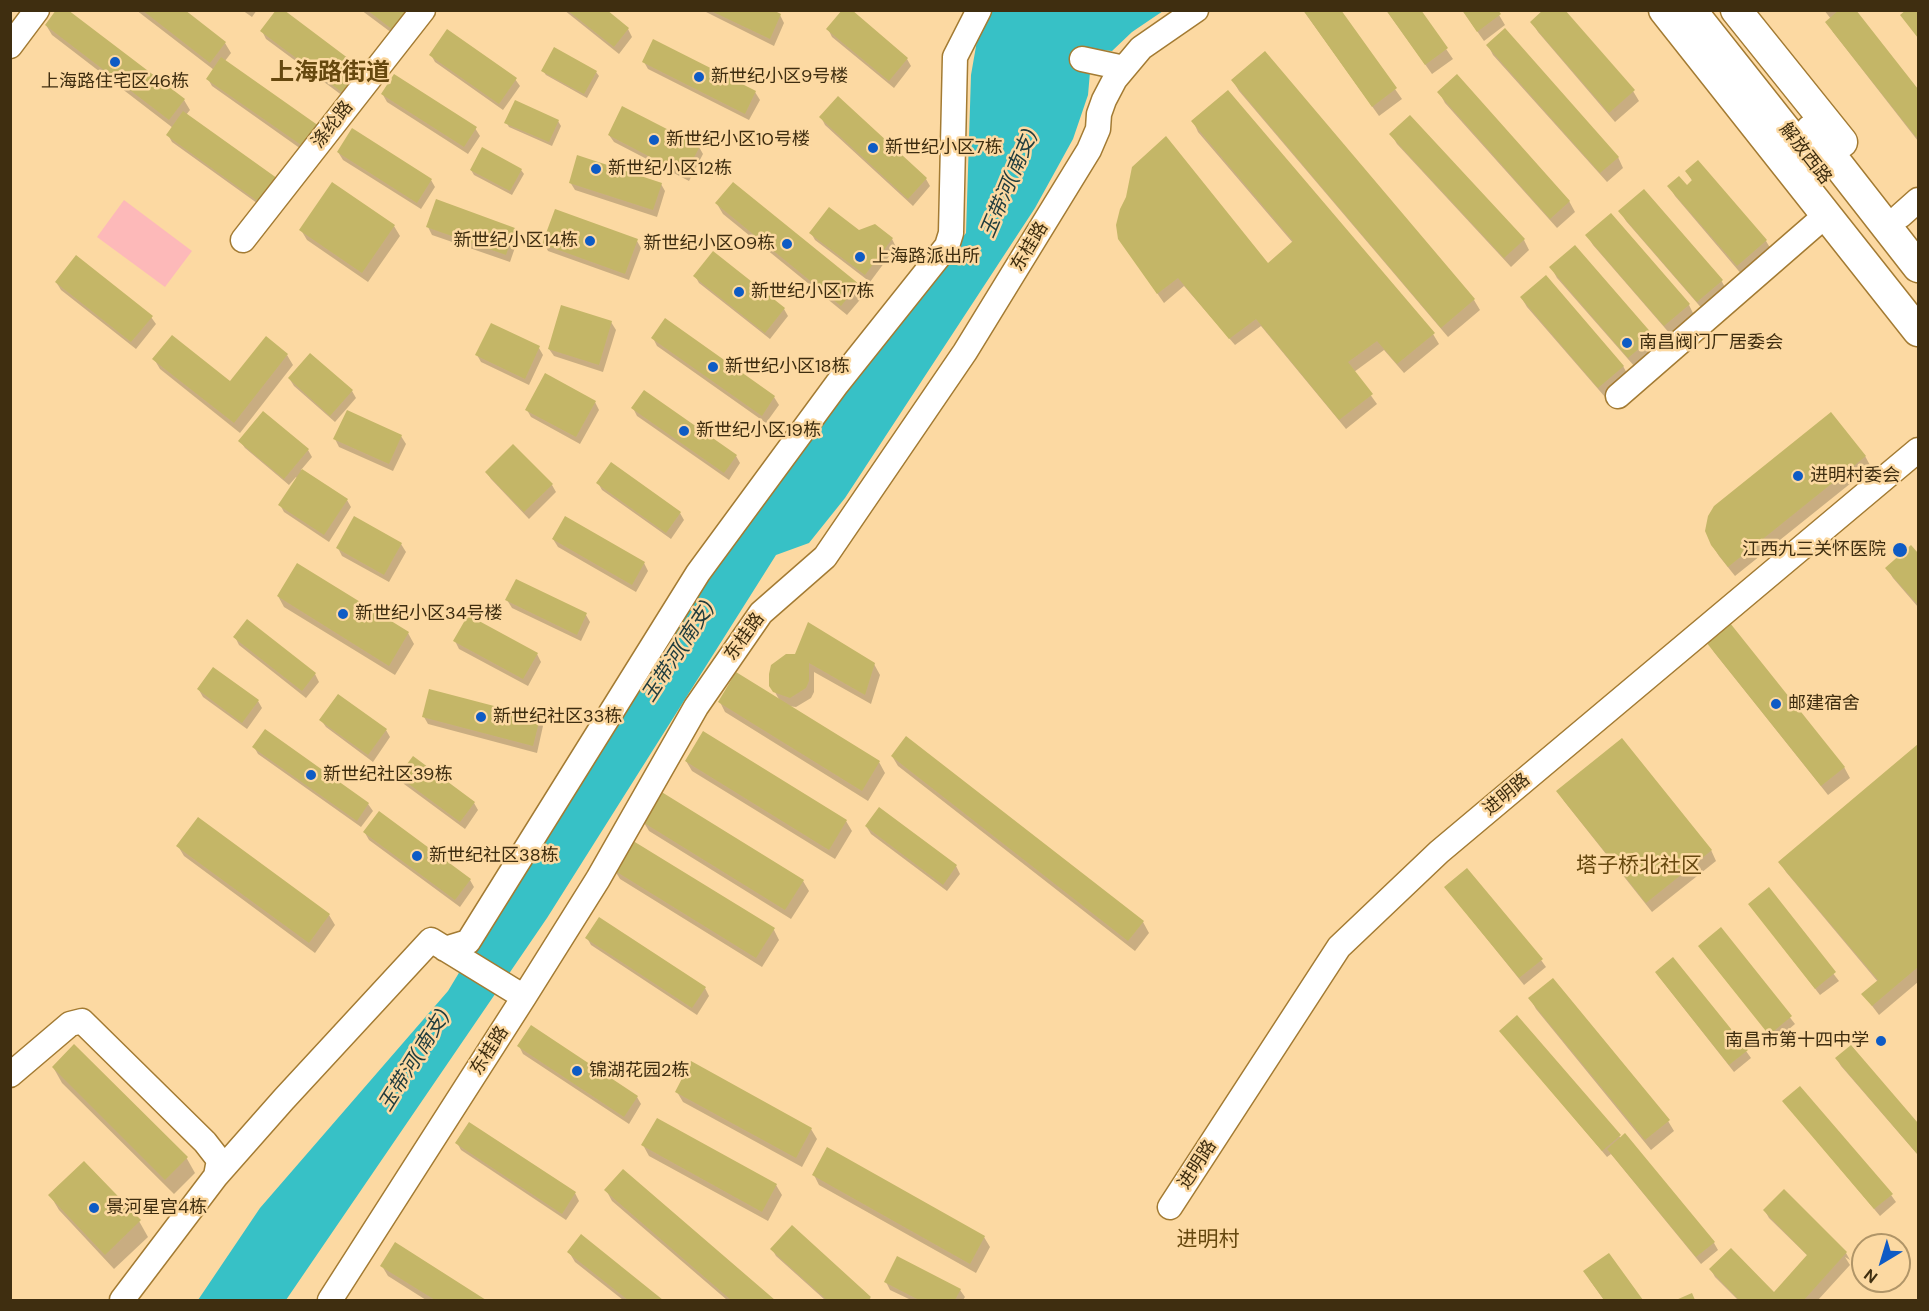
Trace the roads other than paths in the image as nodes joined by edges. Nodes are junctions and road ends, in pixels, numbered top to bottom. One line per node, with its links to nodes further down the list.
1 (37, 10): 9 (street)
2 (423, 10): 15 (street, 涤纶路)
3 (979, 10): 21 (street)
4 (1196, 10): 11 (street, 东桂路)
5 (1664, 10): 13 (main road)
6 (1691, 10): 17 (main road, 解放西路)
7 (1716, 10): 16 (main road, 解放西路)
8 (1736, 10): 12 (main road)
9 (10, 46)
10 (1082, 59): 11 (street)
11 (1124, 68): 22 (street, 东桂路)
12 (1909, 208): 14 (main road)
13 (1826, 215): 18 (main road); 19 (street)
14 (1918, 238)
15 (243, 240)
16 (1918, 267)
17 (1918, 297)
18 (1918, 330)
19 (1618, 396)
20 (1918, 450): 25 (street, 进明路)
21 (445, 949): 22 (street); 24 (street)
22 (519, 994): 27 (street, 东桂路)
23 (10, 1075): 24 (street)
24 (216, 1176): 26 (street)
25 (1170, 1207)
26 (122, 1300)
27 (330, 1300)

